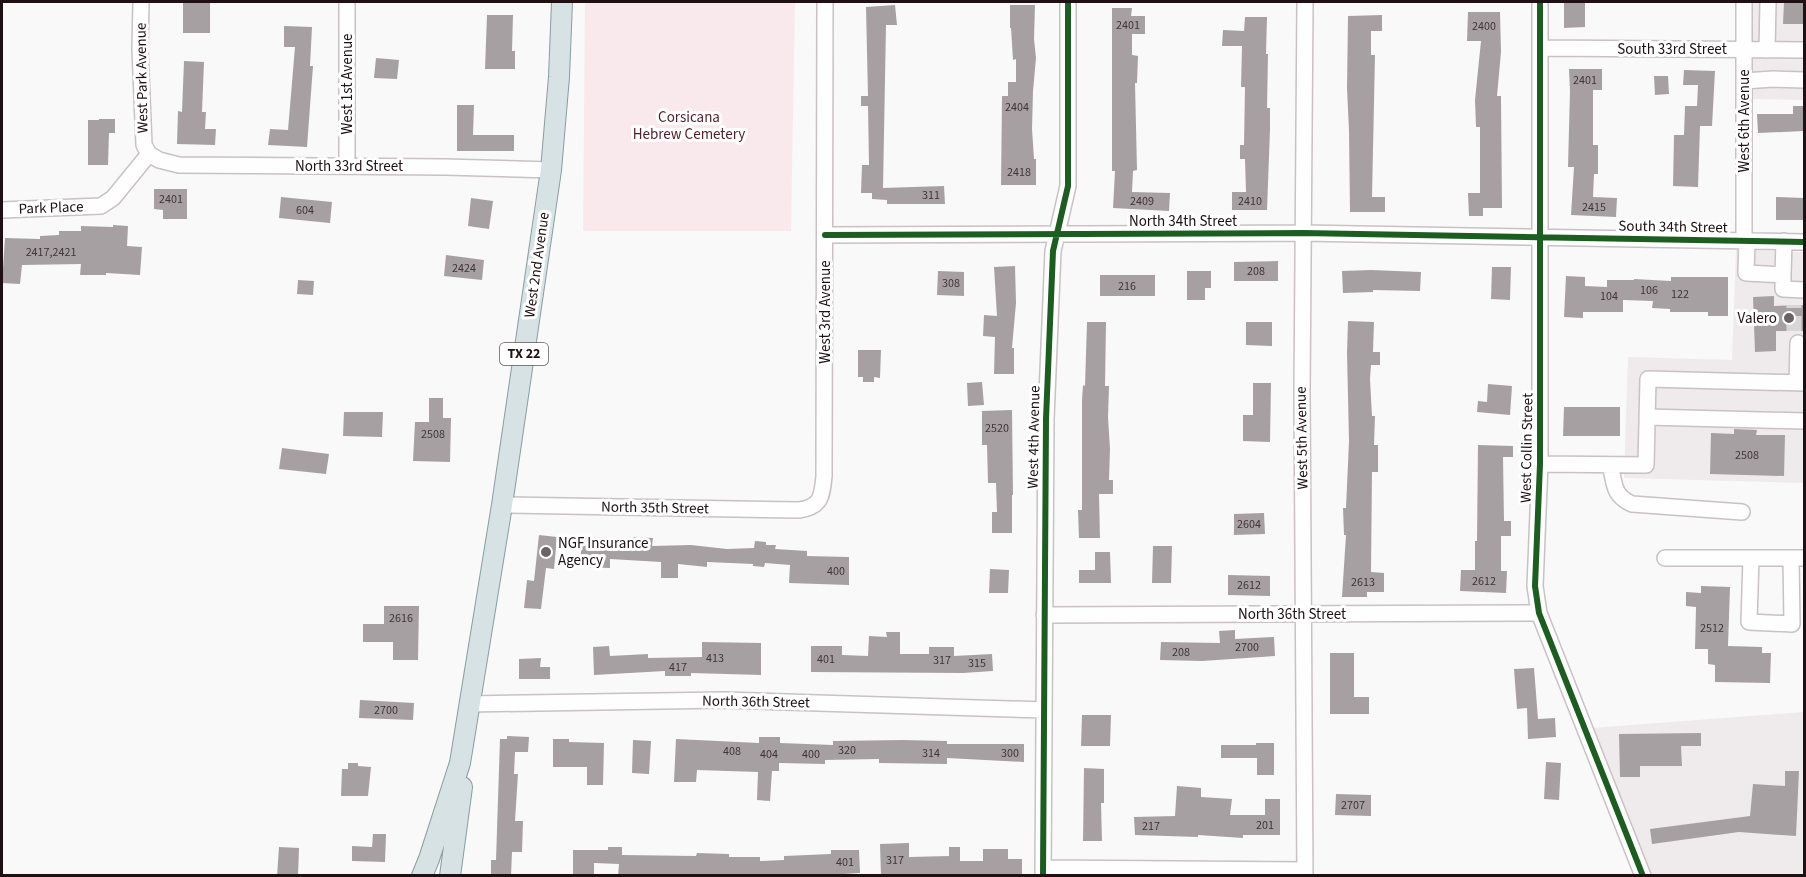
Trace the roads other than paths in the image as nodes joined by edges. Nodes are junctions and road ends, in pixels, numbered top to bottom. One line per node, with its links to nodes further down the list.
1 (141, 2): 16 (street, West Park Avenue)
2 (347, 2): 17 (street, West 1st Avenue)
3 (562, 2): 18 (main road, West 2nd Avenue / TX 22)
4 (825, 2): 22 (street, West 3rd Avenue)
5 (1068, 2): 20 (street, West 4th Avenue)
6 (1305, 2): 21 (street, West 5th Avenue)
7 (1540, 2): 10 (street, West Collin Street)
8 (1744, 2): 11 (street, West 6th Avenue)
9 (1768, 2): 12 (street)
10 (1540, 48): 11 (street, South 33rd Street); 23 (street, West Collin Street)
11 (1744, 50): 12 (street, South 33rd Street); 15 (street, West 6th Avenue)
12 (1767, 50): 13 (street, South 33rd Street)
13 (1804, 50)
14 (1804, 80): 15 (street)
15 (1744, 81): 24 (street, West 6th Avenue)
16 (148, 154): 17 (street, North 33rd Street); 19 (street, Park Place)
17 (347, 166): 18 (street, North 33rd Street)
18 (551, 170): 36 (main road, West 2nd Avenue / TX 22)
19 (2, 210)
20 (1057, 233): 21 (street, North 34th Street); 22 (street, North 34th Street); 44 (street, West 4th Avenue)
21 (1303, 233): 23 (street, North 34th Street); 43 (street, West 5th Avenue)
22 (825, 235): 37 (street, West 3rd Avenue)
23 (1540, 237): 24 (street, South 34th Street); 34 (street, West Collin Street)
24 (1745, 241): 25 (street, South 34th Street); 27 (street, West 6th Avenue)
25 (1784, 241): 26 (street, South 34th Street); 27 (street)
26 (1804, 242)
27 (1783, 275): 28 (street)
28 (1800, 290): 29 (street)
29 (1794, 305)
30 (1795, 340): 31 (street)
31 (1801, 383): 32 (street)
32 (1647, 417): 33 (street); 35 (street)
33 (1804, 421)
34 (1539, 464): 35 (street); 42 (street, West Collin Street)
35 (1610, 465): 38 (street)
36 (502, 505): 37 (street, North 35th Street); 45 (main road, West 2nd Avenue / TX 22)
37 (808, 509)
38 (1742, 512)
39 (1665, 558): 40 (street)
40 (1751, 558): 41 (street); 41 (street)
41 (1798, 558)
42 (1539, 613): 43 (street, North 36th Street); 52 (street, West Collin Street)
43 (1304, 614): 44 (street, North 36th Street); 50 (street, West 5th Avenue)
44 (1044, 615): 46 (street, West 4th Avenue)
45 (468, 704): 46 (street, North 36th Street); 47 (main road, TX 22)
46 (1044, 710): 49 (street, West 4th Avenue)
47 (460, 763): 48 (main road, TX 22); 51 (main road)
48 (427, 870)
49 (1043, 872): 50 (street)
50 (1305, 873)
51 (450, 876)
52 (1643, 876)

